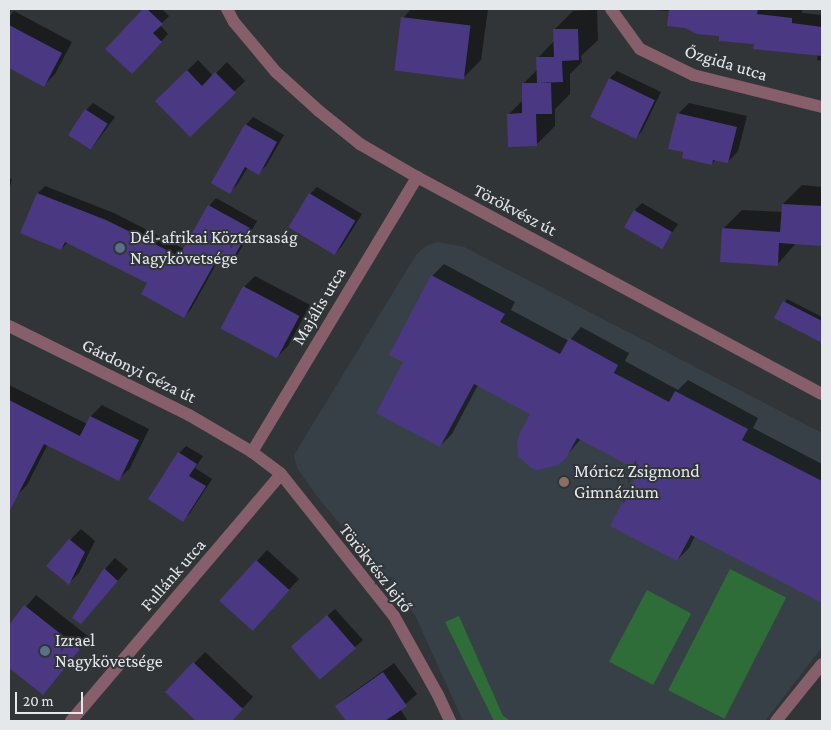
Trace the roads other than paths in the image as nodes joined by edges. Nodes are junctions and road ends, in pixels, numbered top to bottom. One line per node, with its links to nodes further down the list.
1 (227, 9): 4 (street, Törökvész út)
2 (611, 9): 3 (street, Őzgida utca)
3 (822, 107)
4 (417, 177): 6 (street, Törökvész út); 7 (street, Majális utca)
5 (9, 326): 7 (street, Gárdonyi Géza út)
6 (822, 394)
7 (252, 452): 8 (street, Törökvész lejtő)
8 (281, 474): 10 (street, Fullánk utca); 11 (street, Törökvész lejtő)
9 (822, 664): 12 (street)
10 (71, 721)
11 (450, 721)
12 (776, 721)

